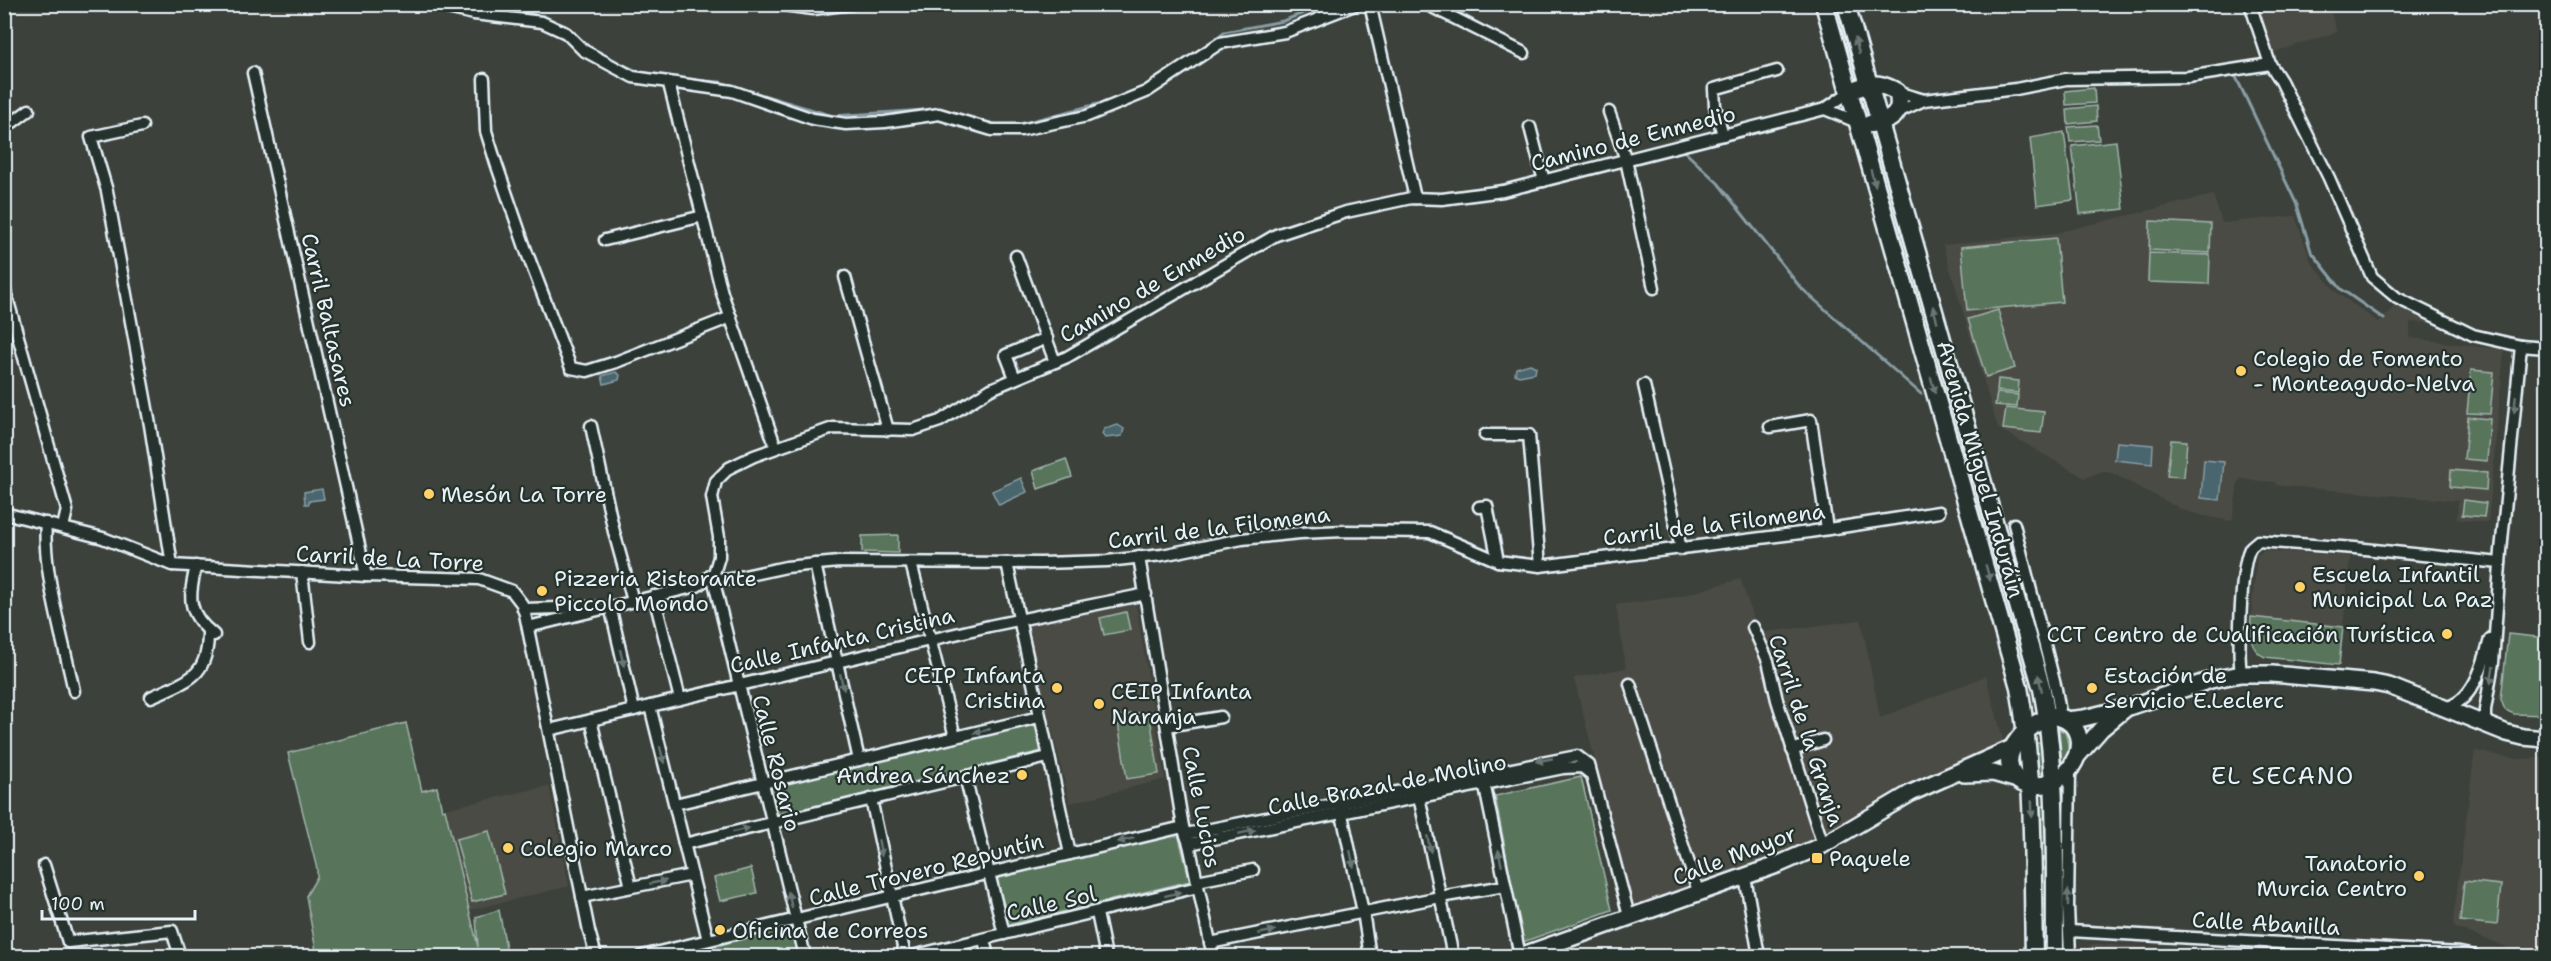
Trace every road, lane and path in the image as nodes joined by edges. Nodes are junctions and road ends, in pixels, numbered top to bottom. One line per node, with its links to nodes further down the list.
1 (429, 4): 15 (street)
2 (775, 4): 3 (street)
3 (852, 4)
4 (1357, 4): 15 (street)
5 (1370, 4): 32 (street)
6 (1426, 4): 10 (street)
7 (1824, 4): 18 (main road, Avenida Miguel Induráin)
8 (1846, 4): 16 (main road, Avenida Miguel Induráin, one-way to 8)
9 (2250, 4): 11 (street)
10 (1524, 53)
11 (2270, 64): 19 (street); 41 (street)
12 (1777, 71): 29 (street)
13 (253, 73): 69 (street, Carril Baltasares)
14 (484, 79): 39 (street)
15 (669, 84): 33 (street)
16 (1868, 84): 17 (main road); 18 (main road); 26 (main road, Avenida Miguel Induráin)
17 (1897, 92): 19 (street); 23 (main road)
18 (1848, 93): 20 (street, Camino de Enmedio); 25 (main road, Avenida Miguel Induráin)
19 (1924, 100): 23 (street)
20 (1825, 109): 25 (street); 29 (street, Camino de Enmedio)
21 (29, 110): 24 (street)
22 (1610, 112): 30 (street)
23 (1898, 112): 26 (main road)
24 (4, 122)
25 (1857, 122): 26 (main road); 100 (main road, Avenida Miguel Induráin, one-way to 100)
26 (1879, 123): 95 (main road, Avenida Miguel Induráin, one-way to 26)
27 (142, 126): 65 (street)
28 (1530, 127): 31 (street)
29 (1724, 135): 30 (street, Camino de Enmedio)
30 (1626, 160): 31 (street, Camino de Enmedio); 38 (street)
31 (1545, 181): 32 (street, Camino de Enmedio)
32 (1415, 198): 43 (street, Camino de Enmedio)
33 (703, 216): 34 (street); 39 (street)
34 (605, 240)
35 (1016, 256): 40 (street)
36 (845, 277): 48 (street)
37 (4, 287): 56 (street)
38 (1654, 288)
39 (731, 318): 50 (street)
40 (1047, 338): 43 (street); 44 (street)
41 (2521, 346): 42 (street); 63 (street, one-way to 63)
42 (2547, 348)
43 (1055, 362): 44 (street, Camino de Enmedio)
44 (1015, 378): 48 (street, Camino de Enmedio)
45 (1644, 385): 58 (street)
46 (591, 426): 73 (street)
47 (1770, 427): 57 (street)
48 (888, 430): 50 (street, Camino de Enmedio)
49 (1485, 435): 67 (street)
50 (776, 448): 70 (street, Camino de Enmedio)
51 (1479, 507): 60 (street)
52 (1939, 512): 57 (street, Carril de la Filomena)
53 (4, 513): 54 (street, Carril de La Torre)
54 (46, 523): 56 (street, Carril de La Torre); 86 (street)
55 (2014, 524): 95 (street)
56 (63, 527): 65 (street, Carril de La Torre)
57 (1827, 529): 58 (street, Carril de la Filomena)
58 (1681, 549): 67 (street, Carril de la Filomena)
59 (1139, 557): 60 (street, Carril de la Filomena); 62 (street, Carril de la Filomena); 71 (street, Calle Lucios)
60 (1498, 561): 67 (street, Carril de la Filomena)
61 (911, 563): 62 (street, Carril de la Filomena); 64 (street, Carril de la Filomena); 80 (street)
62 (1007, 563): 76 (street)
63 (2500, 563): 77 (street); 83 (street)
64 (815, 564): 70 (street, Carril de la Filomena); 82 (street)
65 (172, 565): 66 (street, Carril de La Torre)
66 (196, 566): 68 (street, Carril de La Torre); 87 (street)
67 (1540, 566)
68 (302, 572): 69 (street, Carril de La Torre); 81 (street)
69 (366, 576): 75 (street, Carril de La Torre)
70 (712, 578): 72 (street); 85 (street, Calle Rosario)
71 (1146, 594): 76 (street, Calle Infanta Cristina); 97 (street, Calle Lucios)
72 (654, 596): 73 (street); 88 (street)
73 (633, 601): 74 (street)
74 (610, 606): 75 (street); 78 (street); 92 (street, one-way to 92)
75 (523, 609): 78 (street, Carril de La Torre)
76 (1018, 620): 80 (street, Calle Infanta Cristina); 93 (street)
77 (2496, 622): 91 (street); 98 (street, one-way to 98)
78 (528, 627): 99 (street, Carril de La Torre)
79 (1754, 627): 105 (street, Carril de la Granja)
80 (929, 639): 82 (street, Calle Infanta Cristina); 101 (street)
81 (310, 642)
82 (837, 662): 85 (street, Calle Infanta Cristina); 107 (street, one-way to 107)
83 (2241, 674): 90 (main road); 91 (main road)
84 (1630, 684): 132 (street)
85 (738, 685): 88 (street, Calle Infanta Cristina); 112 (street, Calle Rosario)
86 (74, 691)
87 (152, 697)
88 (680, 699): 89 (street, Calle Infanta Cristina)
89 (650, 706): 92 (street, Calle Infanta Cristina); 117 (street, one-way to 117)
90 (2129, 706): 95 (main road); 108 (main road)
91 (2442, 708): 98 (main road)
92 (634, 710): 96 (street, Calle Infanta Cristina)
93 (1039, 717): 101 (street, one-way to 101); 106 (street)
94 (1221, 717): 97 (street)
95 (2058, 718): 100 (main road); 108 (main road); 114 (main road, Avenida Miguel Induráin)
96 (591, 720): 99 (street, Calle Infanta Cristina); 131 (street)
97 (1167, 726): 120 (street, Calle Lucios)
98 (2490, 726): 102 (main road)
99 (549, 730): 133 (street, Carril de La Torre)
100 (2027, 730): 104 (main road); 113 (main road, Avenida Miguel Induráin)
101 (955, 737): 107 (street)
102 (2547, 739)
103 (1823, 740): 105 (street)
104 (2014, 747): 109 (main road, Calle Mayor); 113 (main road)
105 (1792, 750): 122 (street, Carril de la Granja)
106 (1048, 757): 110 (street); 123 (street)
107 (859, 760): 112 (street)
108 (2072, 765): 114 (main road); 140 (street, one-way to 108)
109 (1955, 775): 113 (main road, Calle Mayor); 122 (main road, Calle Mayor)
110 (964, 776): 116 (street); 126 (street)
111 (1483, 778): 115 (street, Calle Trovero Repuntín); 130 (street, one-way to 111); 138 (street, Calle Trovero Repuntín)
112 (762, 783): 117 (street); 119 (street, Calle Rosario)
113 (2024, 783): 114 (main road); 159 (main road, Avenida Miguel Induráin, one-way to 159)
114 (2052, 783): 160 (main road, Avenida Miguel Induráin)
115 (1418, 792): 118 (street, Calle Trovero Repuntín); 135 (street, one-way to 135)
116 (871, 799): 119 (street); 134 (street, one-way to 134)
117 (675, 804): 121 (street)
118 (1341, 807): 120 (street, Calle Trovero Repuntín); 136 (street, one-way to 136)
119 (771, 823): 121 (street, one-way to 119); 139 (street, Calle Rosario, one-way to 119)
120 (1186, 835): 123 (street, Calle Trovero Repuntín, one-way to 123); 129 (street, Calle Lucios)
121 (684, 844): 127 (street)
122 (1823, 844): 128 (main road, Calle Mayor)
123 (1070, 854): 126 (street, Calle Trovero Repuntín)
124 (44, 865): 147 (street)
125 (1253, 870): 129 (street, Calle Sol)
126 (989, 873): 134 (street, Calle Trovero Repuntín); 141 (street)
127 (692, 875): 131 (street, one-way to 127); 142 (street)
128 (1745, 877): 132 (main road, Calle Mayor); 158 (street)
129 (1198, 884): 137 (street, Calle Sol, one-way to 129); 144 (street, Calle Lucios)
130 (1506, 886): 135 (street); 146 (street)
131 (631, 887): 133 (street)
132 (1699, 894): 138 (main road, Calle Mayor)
133 (582, 897): 148 (street, Carril de La Torre)
134 (890, 897): 139 (street, Calle Trovero Repuntín); 151 (street)
135 (1440, 897): 136 (street); 157 (street)
136 (1363, 912): 144 (street, one-way to 136); 156 (street)
137 (1097, 913): 141 (street, Calle Sol); 154 (street)
138 (1629, 916): 146 (main road, Calle Mayor)
139 (795, 920): 142 (street, Calle Trovero Repuntín); 150 (street, Calle Rosario)
140 (2070, 932): 161 (street); 162 (street, Calle Abanilla)
141 (1004, 934): 143 (street, Calle Sol)
142 (708, 940): 145 (street, Calle Trovero Repuntín)
143 (984, 940): 152 (street, Calle Sol); 153 (street)
144 (1210, 943): 155 (street, Calle Lucios)
145 (669, 953): 149 (street, Calle Trovero Repuntín)
146 (1520, 956)
147 (180, 957)
148 (596, 957)
149 (642, 957)
150 (805, 957)
151 (904, 957)
152 (912, 957)
153 (988, 957)
154 (1106, 957)
155 (1213, 957)
156 (1370, 957)
157 (1453, 957)
158 (1759, 957)
159 (2034, 957)
160 (2055, 957)
161 (2070, 957)
162 (2475, 957)

